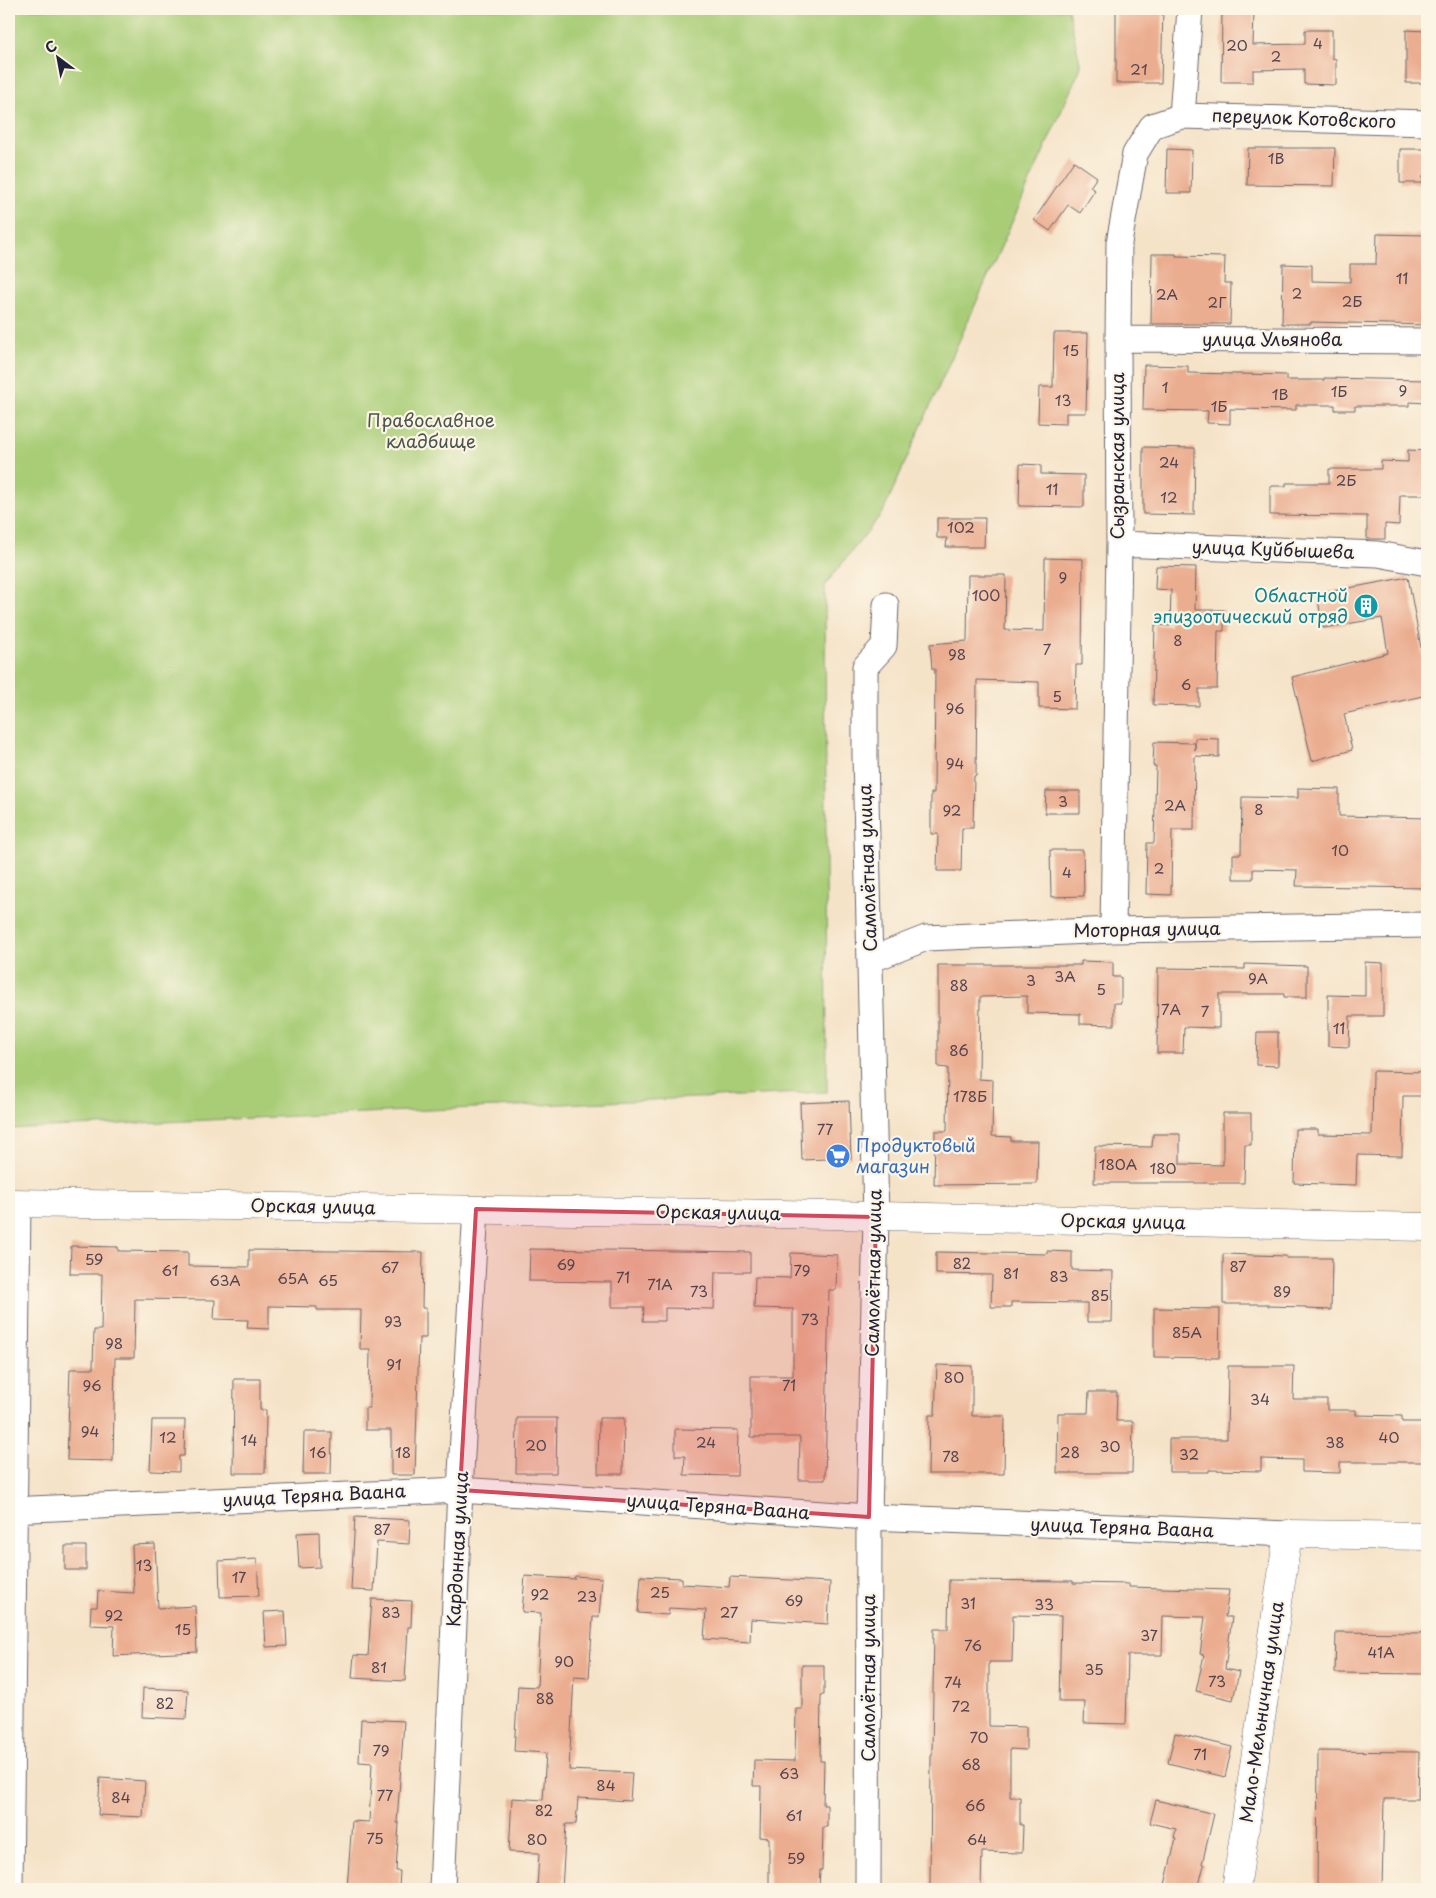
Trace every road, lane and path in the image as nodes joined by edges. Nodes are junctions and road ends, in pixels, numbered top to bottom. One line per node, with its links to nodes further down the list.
1 (1190, 9): 2 (street)
2 (1182, 116): 3 (street, переулок Котовского); 4 (street, Сызранская улица)
3 (1427, 123)
4 (1118, 339): 5 (street, улица Ульянова); 6 (street, Сызранская улица)
5 (1427, 341)
6 (1118, 544): 7 (street, улица Куйбышева); 10 (street, Сызранская улица)
7 (1427, 563)
8 (886, 605): 11 (street, Самолётная улица)
9 (1427, 925): 10 (street, Моторная улица)
10 (1113, 930): 11 (street, Моторная улица)
11 (870, 960): 14 (street, Самолётная улица)
12 (13, 1203): 13 (main road, Орская улица); 17 (street)
13 (476, 1210): 14 (main road, Орская улица); 16 (street, Кардонная улица)
14 (876, 1217): 15 (main road, Орская улица); 18 (street, Самолётная улица)
15 (1427, 1228)
16 (460, 1490): 17 (street, улица Теряна Ваана); 18 (street, улица Теряна Ваана); 22 (street, Кардонная улица)
17 (12, 1510): 21 (street)
18 (869, 1517): 19 (street, улица Теряна Ваана); 23 (street, Самолётная улица)
19 (1288, 1534): 20 (main road, улица Теряна Ваана); 24 (main road, Мало-Мельничная улица)
20 (1427, 1536)
21 (10, 1889)
22 (442, 1889)
23 (868, 1889)
24 (1236, 1889)

